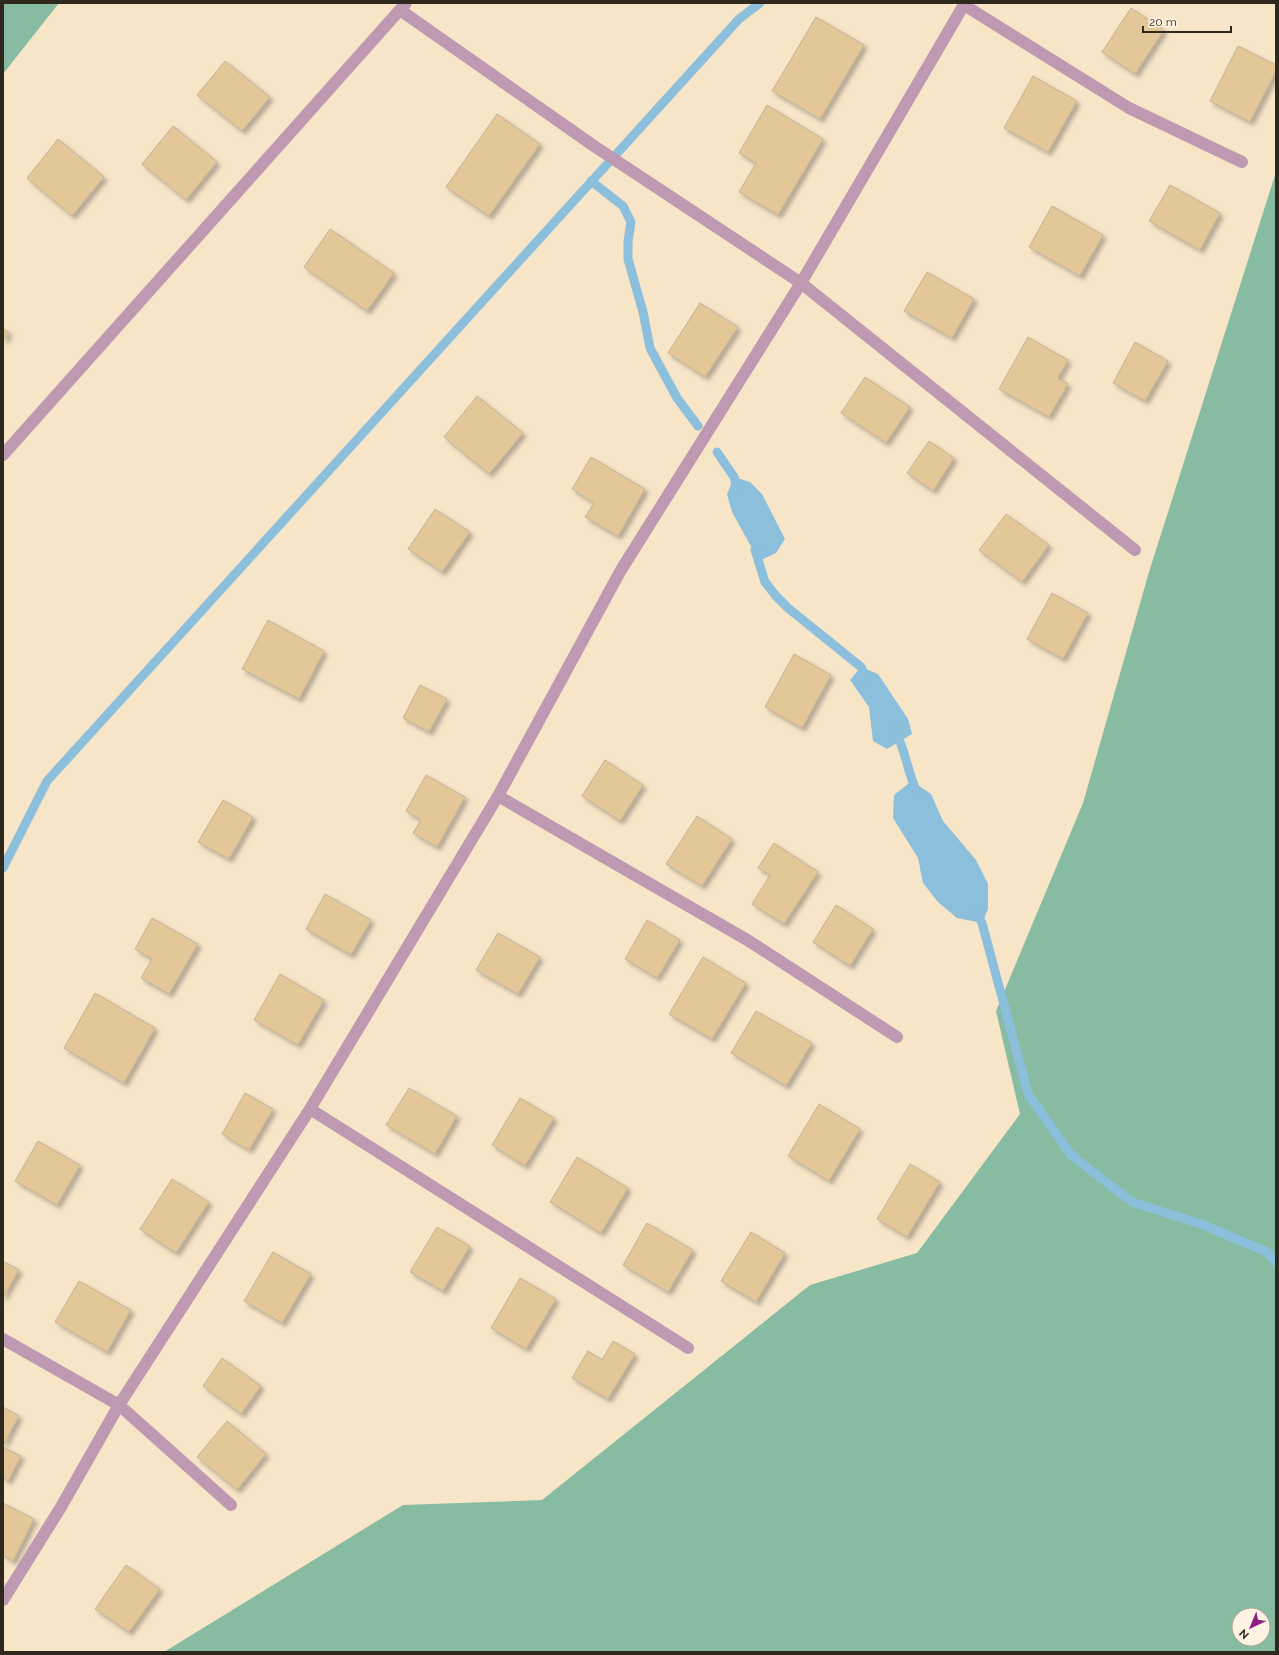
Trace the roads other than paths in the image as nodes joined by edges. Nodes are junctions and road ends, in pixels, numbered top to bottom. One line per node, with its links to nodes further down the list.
1 (964, 4): 3 (street); 4 (street)
2 (403, 7): 4 (street); 5 (street)
3 (1242, 162)
4 (801, 283): 6 (street); 7 (street)
5 (3, 455)
6 (1135, 550)
7 (498, 796): 8 (street); 9 (street)
8 (897, 1037)
9 (310, 1109): 11 (street); 12 (street)
10 (3, 1339): 12 (street)
11 (688, 1348)
12 (119, 1405): 13 (street); 14 (street)
13 (231, 1505)
14 (3, 1600)

